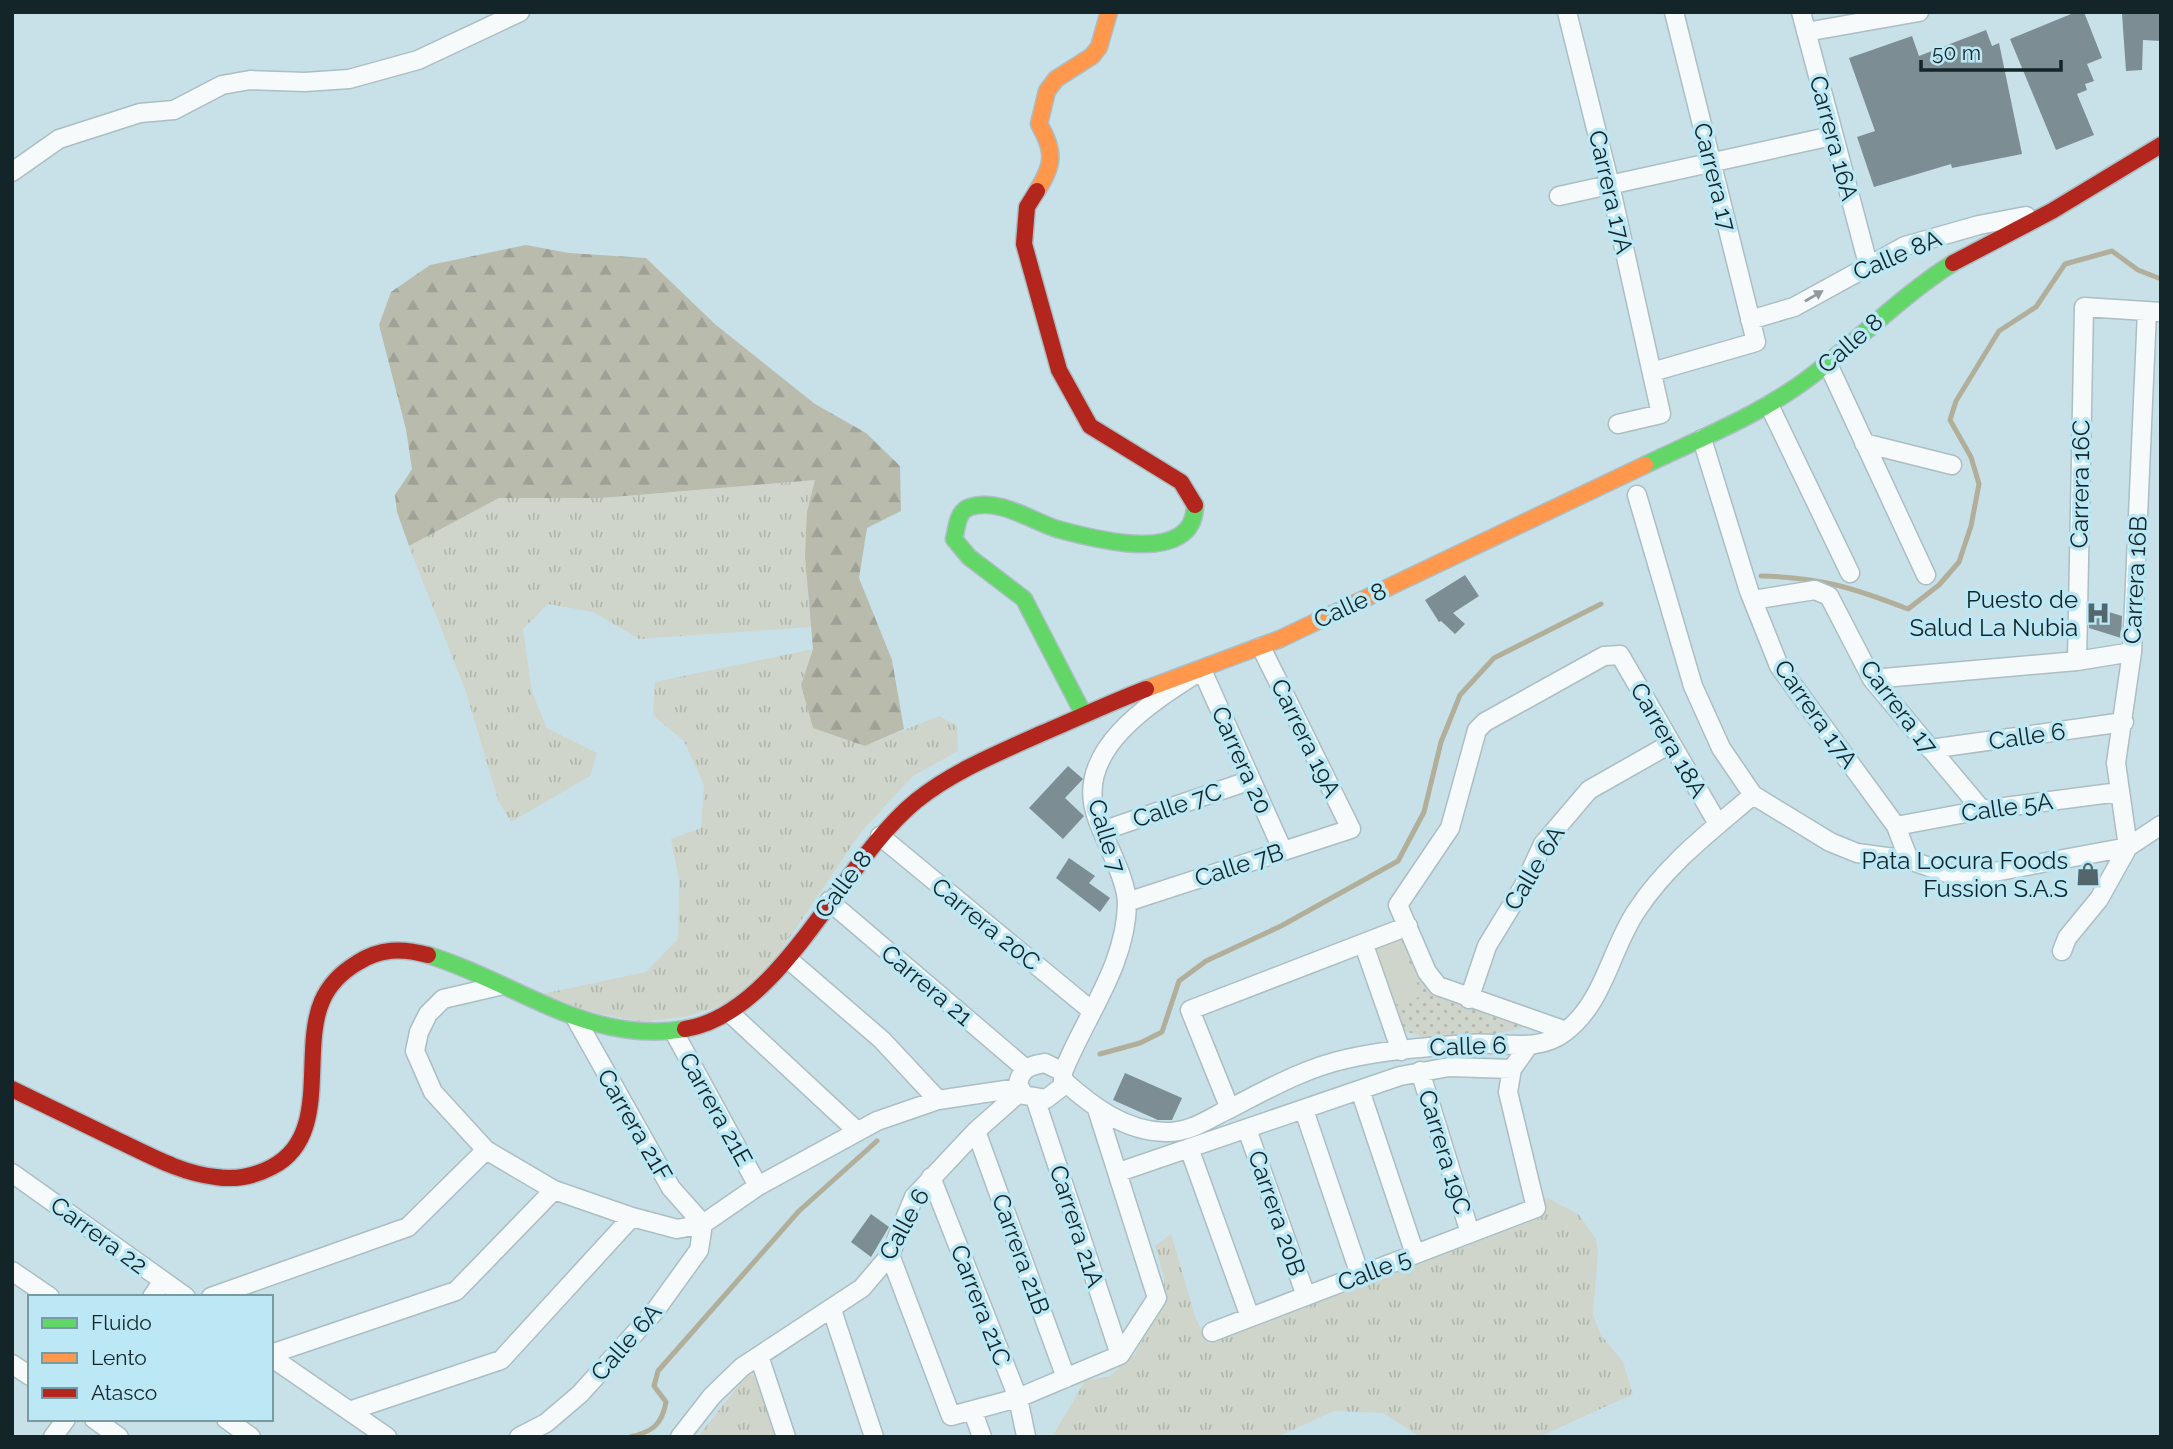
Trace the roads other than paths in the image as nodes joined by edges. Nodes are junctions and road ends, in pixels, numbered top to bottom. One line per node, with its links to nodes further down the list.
1 (520, 12): 11 (street)
2 (1110, 12): 34 (main road)
3 (1567, 12): 12 (street, Carrera 17A)
4 (1674, 12): 10 (street, Carrera 17)
5 (1801, 12): 7 (street, Carrera 16A)
6 (1912, 13): 7 (street)
7 (1806, 32): 8 (street, Carrera 16A)
8 (1832, 136): 10 (street); 15 (street, Carrera 16A)
9 (2161, 145): 14 (main road, Calle 8)
10 (1712, 163): 12 (street); 17 (street, Carrera 17)
11 (12, 172)
12 (1610, 185): 13 (street); 19 (street, Carrera 17A)
13 (1559, 196)
14 (2052, 211): 15 (street, Calle 8A); 18 (main road, Calle 8)
15 (1868, 264): 17 (street, Calle 8A, one-way to 15)
16 (2154, 312): 30 (street, Carrera 16B); 31 (street, Carrera 16C)
17 (1751, 320): 19 (street, Carrera 17)
18 (1827, 362): 20 (main road, Calle 8); 23 (street)
19 (1652, 372): 21 (street, Carrera 17A)
20 (1769, 405): 22 (main road, Calle 8); 26 (street)
21 (1618, 424)
22 (1702, 439): 28 (street, Carrera 17A); 29 (main road, Calle 8)
23 (1864, 443): 24 (street); 27 (street)
24 (1952, 465)
25 (1637, 495): 40 (street)
26 (1850, 573)
27 (1926, 575)
28 (1751, 595): 33 (street, Carrera 17); 44 (street, Carrera 17A)
29 (1261, 647): 32 (main road, Calle 8); 45 (street, Carrera 19A)
30 (2132, 652): 31 (street); 35 (street, Carrera 16B)
31 (2077, 661): 33 (street)
32 (1202, 670): 34 (main road, Calle 8); 38 (street, Carrera 20); 46 (street, Calle 7)
33 (1872, 679): 37 (street, Carrera 17)
34 (1084, 715): 47 (main road, Calle 8)
35 (2124, 722): 37 (street, Calle 6); 39 (street, Carrera 16B)
36 (1670, 744): 42 (street, Carrera 18A); 53 (street, Carrera 18A); 58 (street, Calle 6A)
37 (1930, 749): 41 (street, Carrera 17)
38 (1251, 779): 46 (street, Calle 7C); 49 (street, Carrera 20)
39 (2119, 792): 41 (street, Calle 5A); 48 (street, Carrera 16B)
40 (1753, 795): 42 (street, Calle 6); 50 (street)
41 (1982, 810): 44 (street, Calle 5A)
42 (1718, 824): 63 (street, Calle 6)
43 (2161, 825): 48 (street)
44 (1896, 826): 50 (street, Carrera 17A)
45 (1351, 829): 49 (street, Calle 7B)
46 (1102, 831): 52 (street, Calle 7)
47 (880, 836): 51 (main road, Calle 8); 59 (street, Carrera 20C)
48 (2128, 847): 50 (street); 55 (street)
49 (1283, 851): 52 (street, Calle 7B)
50 (1909, 860)
51 (829, 901): 56 (main road, Calle 8); 68 (street, Carrera 21)
52 (1127, 902): 59 (street, Calle 7)
53 (1408, 926): 54 (street); 58 (street)
54 (1364, 945): 66 (street); 77 (street)
55 (2062, 951)
56 (788, 959): 60 (main road, Calle 8); 75 (street)
57 (499, 986): 61 (main road, Calle 8); 73 (main road, Calle 8); 83 (street)
58 (1469, 999): 63 (street)
59 (1092, 1011): 64 (street, Calle 7)
60 (731, 1014): 62 (main road, Calle 8); 80 (street)
61 (569, 1016): 62 (main road, Calle 8); 90 (street, Carrera 21F)
62 (674, 1031): 87 (street, Carrera 21E)
63 (1566, 1031): 65 (street, Calle 6)
64 (1076, 1039): 67 (street, Calle 7); 71 (street, Calle 7)
65 (1529, 1045): 66 (street, Calle 6); 69 (street)
66 (1401, 1051): 77 (street, Calle 6)
67 (1045, 1063): 68 (street); 71 (street, Calle 6)
68 (1026, 1069): 74 (street)
69 (1512, 1069): 70 (street); 91 (street, Calle 5)
70 (1420, 1071): 72 (street); 91 (street, Carrera 19C)
71 (1063, 1076): 74 (street, Calle 7); 76 (street, Calle 6)
72 (1360, 1090): 78 (street); 92 (street)
73 (15, 1092)
74 (1032, 1093): 75 (street); 76 (street, Calle 6); 81 (street, Calle 6); 105 (street, Carrera 21A)
75 (938, 1100): 80 (street)
76 (1091, 1104): 77 (street, Calle 6); 84 (street)
77 (1230, 1109)
78 (1304, 1110): 79 (street); 95 (street)
79 (1247, 1129): 82 (street); 101 (street, Carrera 20B)
80 (857, 1131): 87 (street)
81 (976, 1131): 86 (street, Calle 6); 111 (street, Carrera 21B)
82 (1189, 1148): 84 (street); 103 (street)
83 (486, 1150): 88 (street); 100 (street)
84 (1119, 1172): 105 (street)
85 (12, 1173): 96 (street, Carrera 22)
86 (931, 1177): 93 (street, Calle 6); 112 (street, Carrera 21C)
87 (758, 1186): 90 (street)
88 (554, 1190): 89 (street); 106 (street)
89 (632, 1217): 90 (street); 113 (street)
90 (704, 1224): 123 (street, Calle 6A)
91 (1470, 1233): 92 (street, Calle 5)
92 (1415, 1254): 95 (street, Calle 5)
93 (890, 1255): 102 (street, Calle 6); 114 (street)
94 (12, 1271): 97 (street)
95 (1360, 1275): 101 (street, Calle 5)
96 (163, 1281): 98 (street); 99 (street, Carrera 22)
97 (47, 1295)
98 (153, 1295)
99 (183, 1295)
100 (217, 1295)
101 (1306, 1296): 103 (street, Calle 5)
102 (832, 1310): 107 (street, Calle 6); 126 (street)
103 (1250, 1317): 104 (street, Calle 5)
104 (1212, 1332)
105 (1120, 1354): 111 (street)
106 (273, 1355)
107 (758, 1356): 124 (street, Calle 6); 125 (street)
108 (273, 1357): 113 (street)
109 (12, 1364): 110 (street)
110 (28, 1375)
111 (1066, 1378): 112 (street)
112 (1017, 1398): 114 (street); 118 (street, Carrera 21C)
113 (349, 1410): 122 (street)
114 (973, 1412): 127 (street)
115 (65, 1421): 119 (street)
116 (97, 1421): 120 (street)
117 (229, 1421): 121 (street)
118 (1026, 1436)
119 (53, 1437)
120 (119, 1437)
121 (251, 1437)
122 (387, 1437)
123 (519, 1437)
124 (680, 1437)
125 (786, 1437)
126 (874, 1437)
127 (982, 1437)

